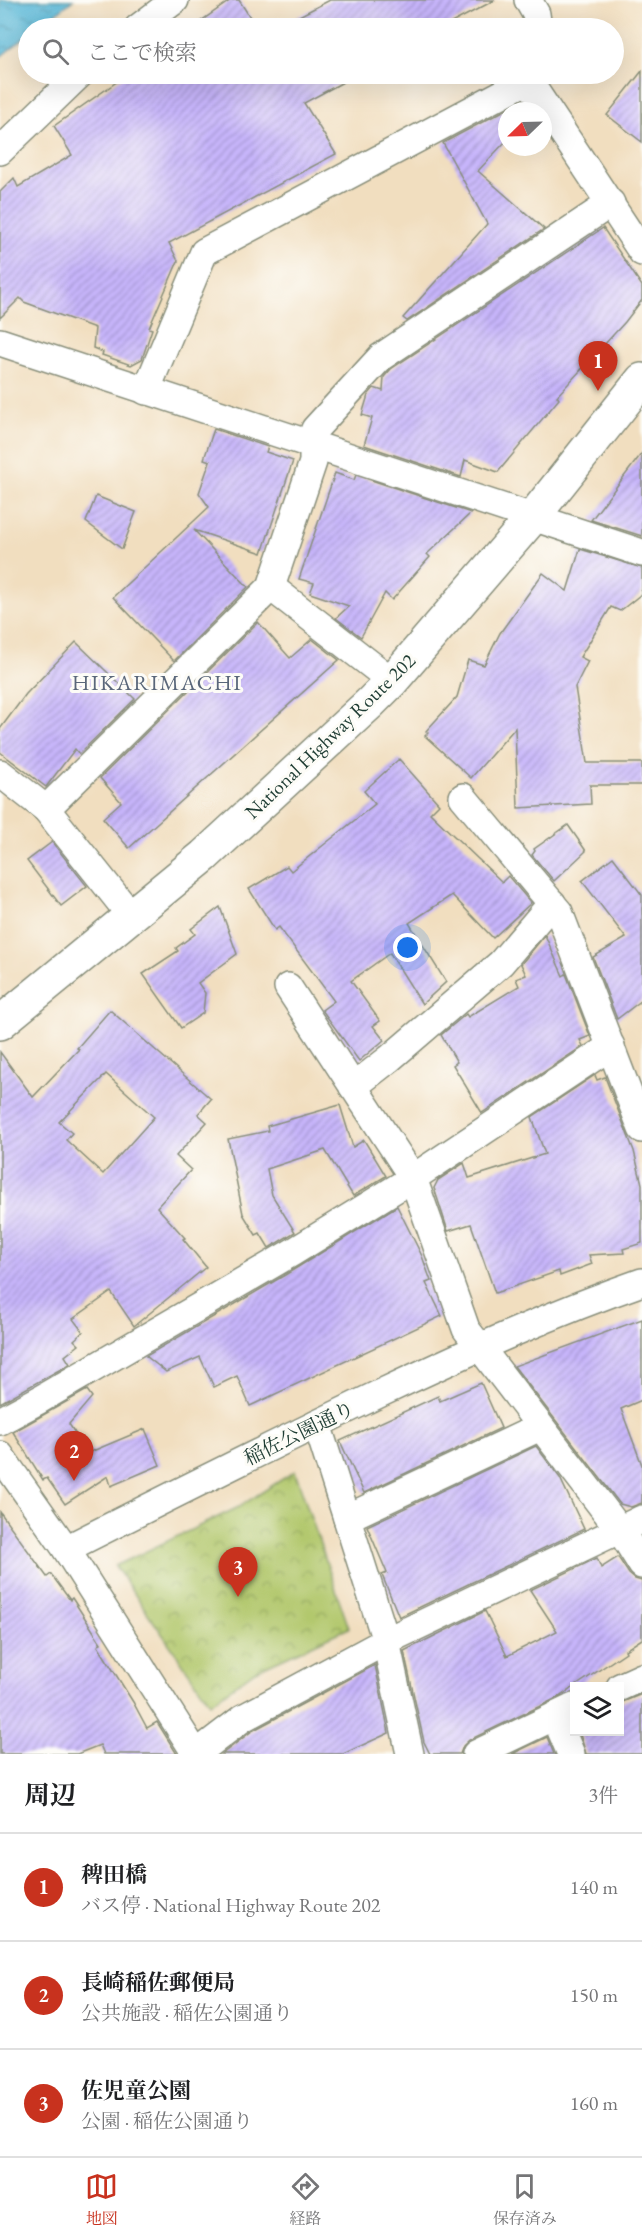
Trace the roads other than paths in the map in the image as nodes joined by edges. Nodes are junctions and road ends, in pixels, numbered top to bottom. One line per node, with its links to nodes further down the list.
1 (174, 0): 3 (street)
2 (528, 0): 4 (street)
3 (151, 18)
4 (537, 18)
5 (70, 84): 8 (street)
6 (517, 84): 13 (street)
7 (534, 84): 9 (street)
8 (0, 151)
9 (611, 203): 10 (street); 14 (street)
10 (642, 252)
11 (0, 342): 13 (street)
12 (642, 380): 15 (highway, National Highway Route 202)
13 (146, 391): 14 (street)
14 (314, 447): 15 (street); 17 (street)
15 (533, 517): 16 (street); 18 (highway, National Highway Route 202)
16 (642, 554)
17 (271, 587): 18 (street); 21 (street)
18 (392, 681): 23 (highway, National Highway Route 202)
19 (0, 773): 21 (street)
20 (463, 797): 22 (street)
21 (46, 809): 23 (street)
22 (552, 903): 26 (street); 27 (street)
23 (132, 917): 25 (highway, National Highway Route 202)
24 (288, 987): 27 (street)
25 (0, 1023)
26 (611, 1046): 28 (street); 29 (street)
27 (353, 1087): 29 (street)
28 (642, 1129)
29 (413, 1178): 31 (street); 32 (street)
30 (642, 1282): 31 (street, 稲佐公園通り)
31 (478, 1347): 33 (street, 稲佐公園通り); 34 (street)
32 (0, 1421)
33 (317, 1424): 36 (street); 38 (street, 稲佐公園通り)
34 (540, 1427): 36 (street); 37 (street)
35 (0, 1455): 38 (street)
36 (347, 1518): 40 (street)
37 (631, 1524): 39 (street); 40 (street)
38 (66, 1548): 44 (street)
39 (642, 1565)
40 (386, 1641): 44 (street); 45 (street)
41 (642, 1677): 42 (street)
42 (624, 1685)
43 (565, 1711): 46 (street); 47 (street)
44 (196, 1754)
45 (410, 1754)
46 (476, 1754)
47 (571, 1754)

